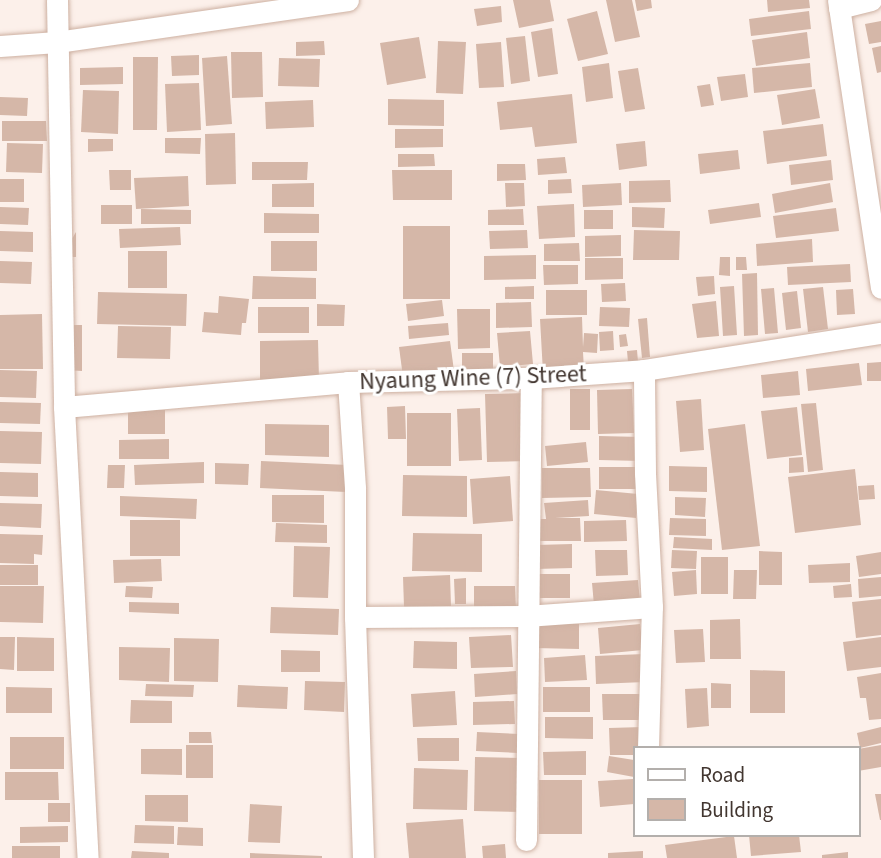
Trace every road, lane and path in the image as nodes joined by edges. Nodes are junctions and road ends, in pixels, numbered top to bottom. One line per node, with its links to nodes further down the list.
1 (57, 0): 5 (street)
2 (348, 0): 5 (street)
3 (871, 0): 4 (street)
4 (839, 4): 7 (street)
5 (57, 43): 6 (street); 13 (street)
6 (0, 46)
7 (871, 169): 8 (street)
8 (881, 288)
9 (881, 333): 10 (street, Nyaung Wine (7) Street)
10 (644, 370): 11 (street, Nyaung Wine (7) Street); 14 (street)
11 (531, 378): 12 (street, Nyaung Wine (7) Street); 15 (street)
12 (348, 382): 13 (street, Nyaung Wine (7) Street); 16 (street)
13 (64, 407): 19 (street)
14 (652, 607): 15 (street); 17 (street)
15 (526, 616): 16 (street); 18 (street)
16 (355, 617): 20 (street)
17 (648, 746)
18 (526, 840)
19 (88, 858)
20 (363, 858)

